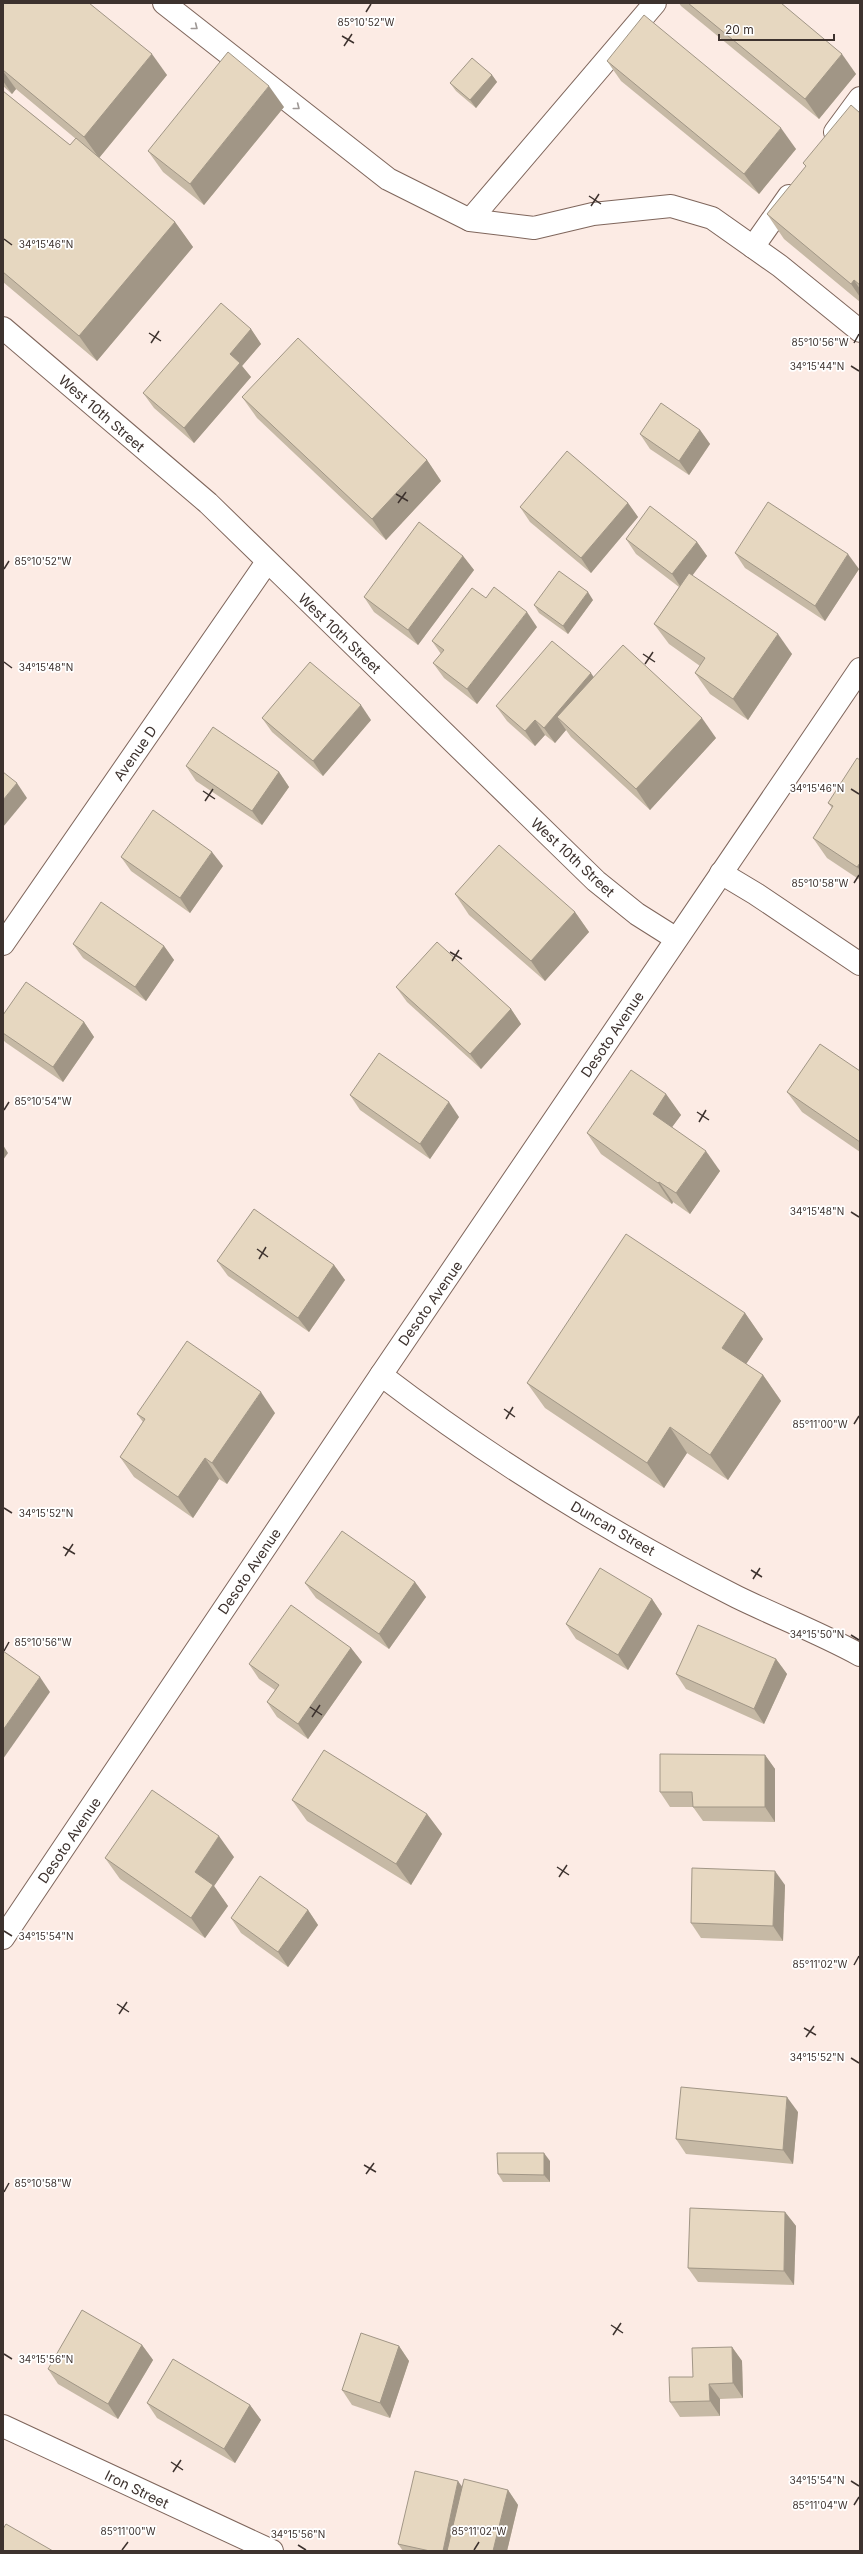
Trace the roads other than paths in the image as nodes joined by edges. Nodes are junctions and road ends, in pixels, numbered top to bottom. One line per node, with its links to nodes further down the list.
1 (164, 3): 6 (street, one-way to 6)
2 (655, 3): 6 (street)
3 (860, 98): 4 (street)
4 (823, 150)
5 (799, 182): 7 (street)
6 (470, 220): 7 (street)
7 (753, 247): 9 (street)
8 (3, 328): 10 (street, West 10th Street)
9 (860, 331)
10 (267, 562): 13 (street, West 10th Street); 14 (street, Avenue D)
11 (860, 669): 12 (street, Desoto Avenue)
12 (721, 873): 13 (street, Desoto Avenue); 15 (street)
13 (675, 938): 16 (street, Desoto Avenue)
14 (3, 944)
15 (860, 964)
16 (380, 1374): 17 (street, Duncan Street); 18 (street, Desoto Avenue)
17 (860, 1655)
18 (3, 1938)
19 (3, 2426): 20 (street, Iron Street)
20 (272, 2551)

